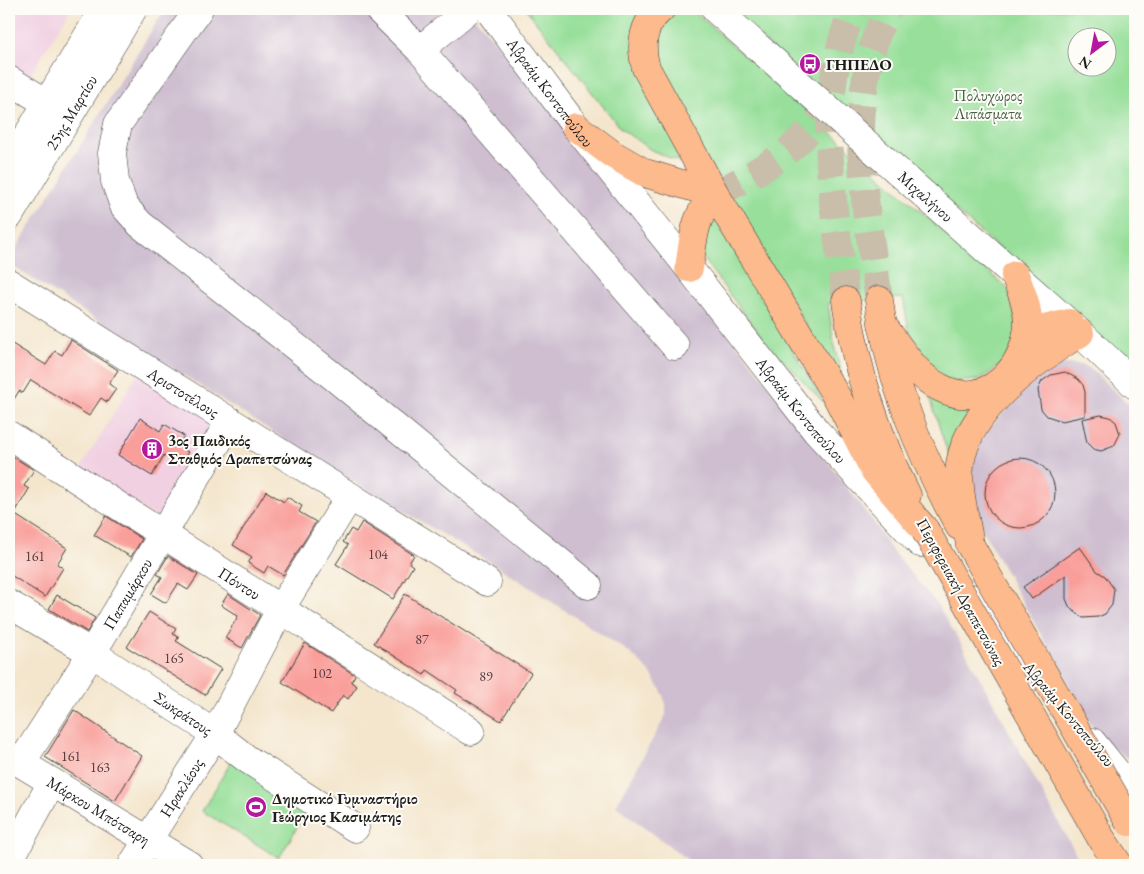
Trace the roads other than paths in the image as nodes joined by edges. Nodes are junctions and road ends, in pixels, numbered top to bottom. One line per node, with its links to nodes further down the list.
1 (104, 9): 11 (street, 25ης Μαρτίου)
2 (133, 9): 15 (street, 25ης Μαρτίου)
3 (199, 9): 31 (street)
4 (378, 9): 9 (street)
5 (469, 9): 9 (street)
6 (488, 9): 12 (street, Αβραάμ Κοντοπούλου)
7 (715, 9): 17 (street, Μιχαλήνου)
8 (657, 10): 14 (main road)
9 (420, 50): 22 (street)
10 (9, 80): 11 (street)
11 (47, 103): 13 (street, 25ης Μαρτίου)
12 (576, 128): 14 (main road); 16 (street, Αβραάμ Κοντοπούλου)
13 (9, 166)
14 (715, 194): 16 (main road); 27 (main road)
15 (9, 216)
16 (690, 268): 39 (street, Αβραάμ Κοντοπούλου)
17 (1015, 275): 20 (street, Μιχαλήνου); 21 (main road)
18 (9, 283): 24 (street, Αριστοτέλους)
19 (846, 301): 27 (main road, Περιφερειακή Δραπετσώνας)
20 (1075, 328): 21 (main road); 23 (street, Μιχαλήνου); 29 (main road)
21 (1026, 338): 29 (main road, Περιφερειακή Δραπετσώνας)
22 (675, 346)
23 (1135, 385)
24 (230, 420): 26 (street, Αριστοτέλους); 28 (street, Παπαμάρκου)
25 (9, 434): 28 (street, Πόντου)
26 (350, 496): 30 (street, Αριστοτέλους); 33 (street, Ηρακλέους)
27 (925, 530): 46 (main road, Περιφερειακή Δραπετσώνας, bridge)
28 (162, 535): 33 (street, Πόντου); 34 (street, Παπαμάρκου)
29 (970, 545): 41 (main road, Περιφερειακή Δραπετσώνας, bridge)
30 (487, 582)
31 (588, 585)
32 (9, 604): 34 (street, Σωκράτους)
33 (282, 608): 35 (street, Πόντου); 36 (street, Ηρακλέους)
34 (92, 653): 36 (street, Σωκράτους); 37 (street, Παπαμάρκου)
35 (471, 731)
36 (215, 734): 40 (street, Σωκράτους); 42 (street, Ηρακλέους)
37 (15, 760): 38 (street, Μάρκου Μπότσαρη)
38 (52, 782): 42 (street, Μάρκου Μπότσαρη); 43 (street)
39 (1135, 794)
40 (355, 828)
41 (1135, 831)
42 (148, 840): 44 (street, Ηρακλέους); 45 (street, Μάρκου Μπότσαρη)
43 (9, 861)
44 (132, 865)
45 (189, 865)
46 (1119, 865)

